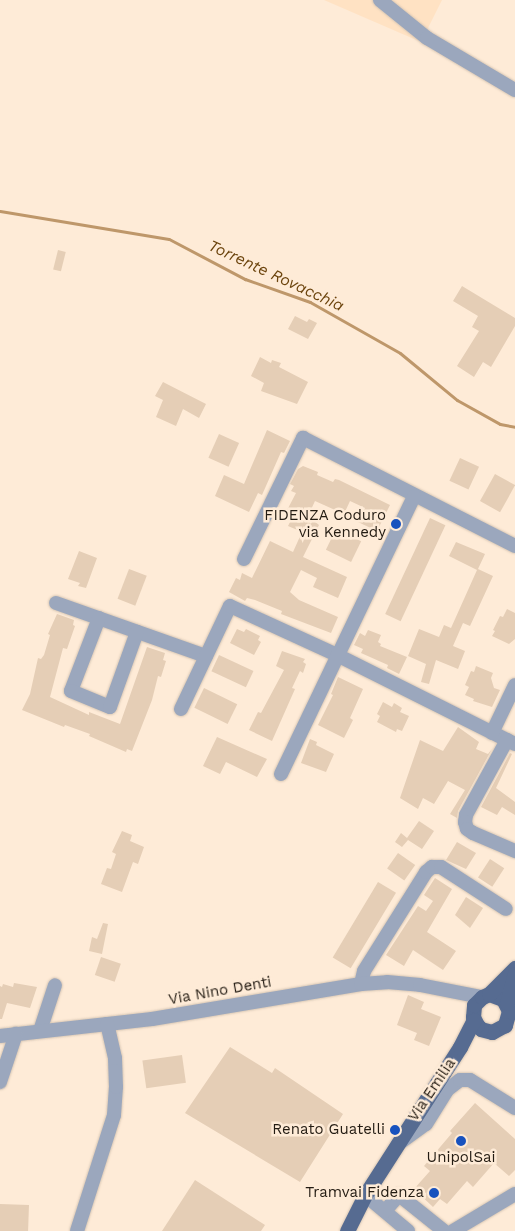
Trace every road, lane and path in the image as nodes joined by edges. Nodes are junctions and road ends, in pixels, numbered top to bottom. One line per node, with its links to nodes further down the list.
1 (380, 0): 2 (street)
2 (515, 90)
3 (414, 496): 4 (street); 5 (street); 9 (street)
4 (515, 546)
5 (244, 559)
6 (56, 603): 7 (street)
7 (98, 618): 8 (street); 8 (street)
8 (137, 632): 10 (street)
9 (337, 655): 10 (street); 13 (street); 15 (street)
10 (206, 656): 12 (street)
11 (515, 685): 13 (street)
12 (181, 709)
13 (492, 732): 14 (street)
14 (511, 742): 16 (street)
15 (281, 774)
16 (515, 851)
17 (506, 908): 20 (street)
18 (515, 968): 23 (main road)
19 (515, 974): 24 (main road)
20 (361, 984): 22 (street, Via Nino Denti); 26 (street, Via Nino Denti)
21 (55, 985): 27 (street)
22 (445, 990): 23 (street, Via Nino Denti); 25 (street, Via Nino Denti)
23 (485, 995): 24 (main road); 25 (main road)
24 (506, 1003): 28 (main road)
25 (473, 1018): 28 (main road); 31 (main road, Via Emilia)
26 (107, 1024): 27 (street, Via Nino Denti); 39 (street)
27 (40, 1031): 29 (street, Via Nino Denti)
28 (492, 1032): 31 (main road, Via Emilia)
29 (16, 1034): 30 (street, Via Nino Denti); 32 (street)
30 (0, 1036)
31 (460, 1047): 34 (main road, Via Emilia)
32 (0, 1082)
33 (515, 1108): 34 (street)
34 (394, 1147): 36 (main road, Via Emilia)
35 (515, 1194): 44 (street)
36 (365, 1195): 37 (main road, Via Emilia); 38 (street)
37 (356, 1210): 40 (main road, Via Emilia); 41 (main road, Via Emilia)
38 (385, 1212): 42 (street); 43 (street)
39 (77, 1231)
40 (336, 1231)
41 (347, 1231)
42 (408, 1231)
43 (444, 1231)
44 (453, 1231)

